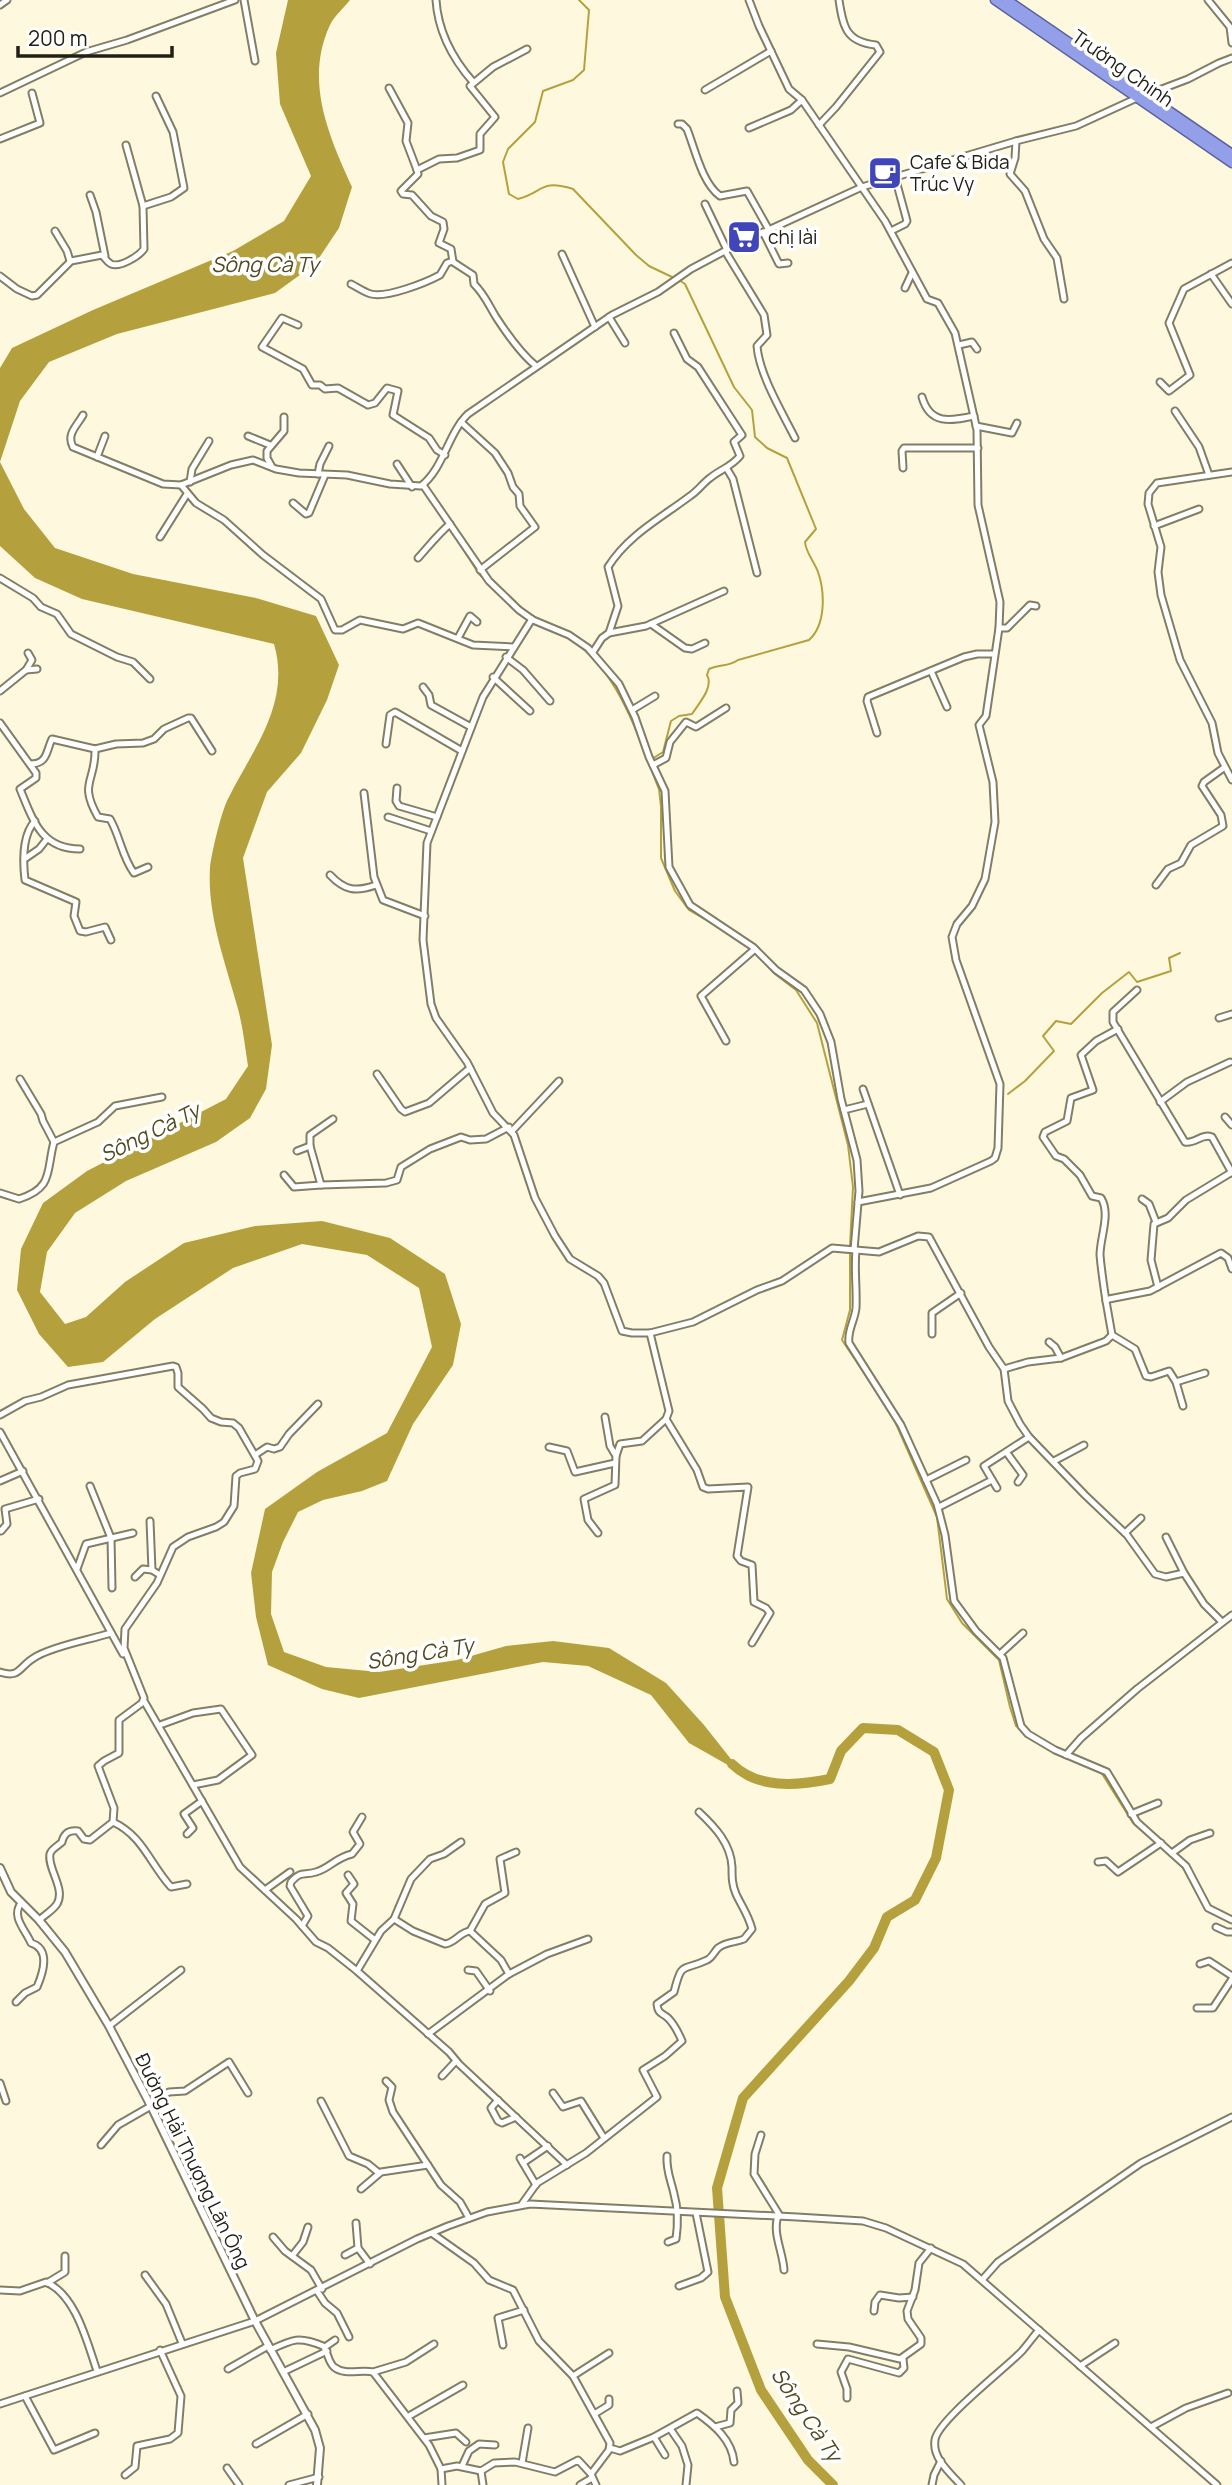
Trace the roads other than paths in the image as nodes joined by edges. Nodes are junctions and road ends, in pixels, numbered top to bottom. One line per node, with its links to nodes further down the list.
1 (6, 0): 10 (street)
2 (235, 0): 19 (street)
3 (244, 0): 15 (street)
4 (436, 0): 16 (street)
5 (749, 0): 13 (street)
6 (839, 0): 26 (street)
7 (995, 0): 23 (highway, Trường Chinh)
8 (1007, 0): 21 (highway, Trường Chinh)
9 (1208, 0): 11 (street)
10 (0, 5)
11 (1232, 43)
12 (527, 49): 16 (street)
13 (771, 51): 18 (street); 24 (street)
14 (1232, 58): 21 (street)
15 (255, 61)
16 (473, 82): 33 (street)
17 (389, 88): 33 (street)
18 (705, 90)
19 (0, 93)
20 (32, 93): 28 (street)
21 (1148, 95): 23 (street); 31 (highway, Trường Chinh)
22 (156, 96): 38 (street)
23 (1137, 98): 29 (street); 32 (highway, Trường Chinh)
24 (802, 100): 26 (street); 27 (street)
25 (678, 124): 40 (street)
26 (819, 125): 35 (street)
27 (749, 128)
28 (0, 139)
29 (1016, 141): 34 (street); 54 (street)
30 (127, 145): 38 (street)
31 (1232, 154)
32 (1232, 163)
33 (417, 170): 46 (street)
34 (895, 177): 35 (street); 41 (street)
35 (862, 187): 40 (street); 41 (street)
36 (90, 195): 44 (street)
37 (705, 204): 42 (street)
38 (143, 206): 44 (street)
39 (55, 231): 45 (street)
40 (766, 231): 42 (street); 47 (street)
41 (891, 231): 49 (street)
42 (726, 250): 56 (street); 75 (street)
43 (562, 254): 58 (street)
44 (105, 257): 45 (street)
45 (70, 261): 51 (street)
46 (453, 261): 52 (street); 63 (street)
47 (788, 262)
48 (1232, 263): 50 (street)
49 (912, 273): 53 (street); 61 (street)
50 (1211, 274): 55 (street); 64 (street)
51 (0, 276)
52 (351, 284)
53 (905, 288)
54 (1064, 299)
55 (1232, 303)
56 (609, 317): 58 (street); 60 (street)
57 (298, 325): 80 (street)
58 (595, 327): 63 (street)
59 (674, 333): 85 (street)
60 (625, 343)
61 (959, 345): 62 (street); 68 (street)
62 (977, 349)
63 (536, 366): 70 (street)
64 (1160, 382)
65 (922, 397): 68 (street)
66 (1175, 411): 88 (street)
67 (83, 415): 81 (street)
68 (974, 416): 72 (street)
69 (284, 417): 77 (street)
70 (461, 422): 80 (street); 100 (street)
71 (1017, 423): 72 (street)
72 (976, 426): 79 (street)
73 (105, 436): 81 (street)
74 (248, 436): 77 (street)
75 (795, 438)
76 (209, 441): 89 (street)
77 (270, 445): 83 (street)
78 (329, 446): 87 (street)
79 (978, 448): 84 (street); 108 (street)
80 (445, 455): 91 (street)
81 (97, 457): 90 (street)
82 (397, 464): 92 (street)
83 (272, 467): 87 (street); 89 (street)
84 (903, 468)
85 (727, 469): 101 (street); 109 (street)
86 (1232, 472): 88 (street)
87 (322, 475): 92 (street); 94 (street)
88 (1209, 475): 97 (street)
89 (190, 482): 90 (street)
90 (181, 485): 93 (street)
91 (423, 485): 92 (street); 96 (street)
92 (412, 486)
93 (187, 494): 98 (street); 110 (street)
94 (293, 503)
95 (1199, 509): 97 (street)
96 (450, 524): 99 (street); 100 (street)
97 (1154, 526): 139 (street)
98 (160, 537)
99 (418, 558)
100 (480, 570): 106 (street)
101 (757, 573)
102 (0, 578): 121 (street)
103 (724, 591): 107 (street)
104 (1036, 606): 108 (street)
105 (477, 622): 110 (street)
106 (530, 622): 112 (street); 113 (street)
107 (651, 624): 109 (street); 111 (street)
108 (999, 628): 115 (street)
109 (609, 633): 113 (street)
110 (458, 638): 112 (street)
111 (705, 643)
112 (513, 647): 116 (street)
113 (593, 652): 128 (street)
114 (28, 653): 118 (street)
115 (994, 654): 119 (street); 183 (street)
116 (506, 657): 120 (street); 125 (street)
117 (37, 668): 118 (street)
118 (26, 670): 123 (street)
119 (931, 671): 126 (street); 132 (street)
120 (493, 677): 129 (street); 131 (street)
121 (150, 679)
122 (423, 687): 131 (street)
123 (0, 691)
124 (655, 696): 128 (street)
125 (550, 701)
126 (947, 707)
127 (726, 708): 138 (street)
128 (632, 710): 138 (street)
129 (530, 711)
130 (0, 723): 137 (street)
131 (471, 727): 136 (street)
132 (877, 733)
133 (386, 744): 136 (street)
134 (95, 749): 135 (street); 137 (street); 150 (street)
135 (212, 751)
136 (462, 751): 144 (street)
137 (30, 764): 145 (street)
138 (653, 765): 156 (street)
139 (1225, 767): 140 (street); 153 (street)
140 (1232, 780)
141 (397, 788): 144 (street)
142 (364, 793): 152 (street)
143 (388, 817): 146 (street)
144 (437, 817): 146 (street)
145 (35, 821): 147 (street); 149 (street)
146 (431, 831): 154 (street)
147 (47, 839): 148 (street); 149 (street)
148 (80, 849)
149 (26, 858): 155 (street)
150 (148, 867)
151 (330, 875): 152 (street)
152 (376, 885): 154 (street)
153 (1156, 885)
154 (425, 916): 163 (street)
155 (111, 940)
156 (753, 951): 161 (street); 171 (street)
157 (1138, 990): 160 (street)
158 (1232, 1014): 159 (street)
159 (1219, 1018)
160 (1118, 1029): 169 (street); 191 (street)
161 (726, 1041)
162 (1230, 1062): 169 (street)
163 (470, 1068): 164 (street); 175 (street)
164 (377, 1074)
165 (20, 1079): 176 (street)
166 (559, 1081): 175 (street)
167 (863, 1089): 170 (street)
168 (162, 1097): 176 (street)
169 (1160, 1102): 179 (street)
170 (869, 1104): 171 (street); 183 (street)
171 (844, 1110): 185 (street)
172 (1225, 1117): 174 (street)
173 (333, 1119): 177 (street)
174 (1232, 1125)
175 (510, 1129): 181 (street); 192 (street)
176 (54, 1142): 182 (street)
177 (310, 1146): 178 (street); 181 (street)
178 (297, 1151)
179 (1232, 1172): 186 (street)
180 (284, 1175): 181 (street)
181 (320, 1185)
182 (0, 1193)
183 (900, 1195): 185 (street)
184 (1142, 1199): 186 (street)
185 (858, 1202): 187 (street)
186 (1156, 1222): 189 (street)
187 (855, 1250): 190 (street); 192 (street); 216 (street)
188 (1232, 1269): 189 (street)
189 (1158, 1287): 191 (street)
190 (961, 1293): 193 (street); 197 (street)
191 (1106, 1301): 194 (street)
192 (650, 1333): 204 (street)
193 (932, 1334)
194 (1112, 1335): 196 (street); 199 (street)
195 (1049, 1342): 196 (street)
196 (1061, 1358): 197 (street)
197 (1003, 1369): 206 (street)
198 (1205, 1373): 199 (street)
199 (1176, 1382): 201 (street)
200 (317, 1404): 210 (street)
201 (1182, 1406)
202 (0, 1415): 210 (street)
203 (605, 1417): 211 (street)
204 (666, 1419): 211 (street); 245 (street)
205 (0, 1432): 214 (street)
206 (1029, 1437): 209 (street); 213 (street)
207 (1084, 1445): 213 (street)
208 (549, 1447): 211 (street)
209 (1007, 1453): 217 (street); 218 (street)
210 (255, 1455): 238 (street)
211 (616, 1459): 229 (street)
212 (966, 1460): 216 (street)
213 (1054, 1461): 230 (street)
214 (23, 1471): 215 (street); 221 (street)
215 (0, 1480)
216 (926, 1480): 223 (street)
217 (992, 1480): 220 (street); 223 (street)
218 (1018, 1482)
219 (90, 1486): 232 (street)
220 (997, 1489)
221 (39, 1499): 224 (street); 233 (street)
222 (0, 1507): 224 (street)
223 (939, 1507): 246 (street)
224 (8, 1508): 227 (street)
225 (1141, 1518): 230 (street)
226 (150, 1521): 236 (street)
227 (1, 1531)
228 (133, 1533): 232 (street)
229 (598, 1533)
230 (1125, 1533): 237 (street)
231 (1166, 1537): 237 (street)
232 (111, 1538): 234 (street); 240 (street)
233 (67, 1552): 234 (street); 235 (street)
234 (82, 1555): 235 (street)
235 (77, 1569): 243 (street)
236 (152, 1570): 238 (street); 239 (street)
237 (1184, 1573): 242 (street)
238 (160, 1575): 247 (street)
239 (135, 1577)
240 (112, 1588)
241 (1232, 1615): 242 (street)
242 (1222, 1622): 251 (street)
243 (111, 1633): 247 (street); 248 (street)
244 (1023, 1633): 246 (street)
245 (752, 1643)
246 (1000, 1654): 251 (street)
247 (128, 1662): 249 (street)
248 (0, 1672)
249 (144, 1701): 250 (street); 258 (street)
250 (160, 1725): 252 (street); 252 (street)
251 (1066, 1755): 256 (street)
252 (193, 1785): 253 (street)
253 (202, 1801): 260 (street); 270 (street)
254 (1158, 1802): 256 (street)
255 (699, 1812): 305 (street)
256 (1131, 1814): 262 (street)
257 (362, 1817): 275 (street)
258 (113, 1822): 269 (street); 273 (street)
259 (1210, 1833): 264 (street)
260 (187, 1834)
261 (461, 1842): 272 (street)
262 (1158, 1845): 264 (street); 265 (street)
263 (516, 1852): 277 (street)
264 (1172, 1853): 274 (street)
265 (1098, 1862)
266 (0, 1868): 271 (street, Đường Hải Thượng Lãn Ông)
267 (290, 1872): 270 (street)
268 (348, 1875): 280 (street)
269 (187, 1884)
270 (265, 1890): 275 (street)
271 (21, 1903): 273 (street, Đường Hải Thượng Lãn Ông); 288 (street)
272 (394, 1919): 277 (street); 280 (street)
273 (39, 1920): 290 (street, Đường Hải Thượng Lãn Ông)
274 (1232, 1920)
275 (302, 1926): 284 (street)
276 (1216, 1927): 278 (street)
277 (470, 1931): 285 (street)
278 (1232, 1932)
279 (588, 1939): 285 (street)
280 (375, 1940): 284 (street)
281 (1200, 1964): 286 (street)
282 (181, 1970): 290 (street)
283 (468, 1970): 287 (street)
284 (357, 1971): 291 (street)
285 (509, 1974): 287 (street)
286 (1232, 1977): 289 (street)
287 (489, 1991): 291 (street)
288 (16, 2002)
289 (1197, 2008)
290 (109, 2026): 301 (street, Đường Hải Thượng Lãn Ông)
291 (428, 2034): 292 (street)
292 (456, 2061): 293 (street); 298 (street)
293 (442, 2077)
294 (386, 2081): 309 (street)
295 (0, 2083): 299 (street)
296 (248, 2093): 301 (street)
297 (553, 2093): 305 (street)
298 (498, 2099): 302 (street); 302 (street)
299 (6, 2101)
300 (321, 2101): 311 (street)
301 (150, 2104): 306 (street); 340 (street, Đường Hải Thượng Lãn Ông)
302 (516, 2117): 307 (street)
303 (1232, 2117): 332 (street)
304 (761, 2136): 317 (street)
305 (604, 2138): 310 (street)
306 (101, 2145)
307 (548, 2146): 310 (street); 312 (street)
308 (667, 2156): 315 (street)
309 (428, 2165): 311 (street); 318 (street)
310 (567, 2165): 312 (street)
311 (379, 2174): 313 (street)
312 (536, 2185): 314 (street)
313 (361, 2189)
314 (522, 2204): 315 (street); 318 (street)
315 (677, 2212): 316 (street); 323 (street)
316 (698, 2213): 317 (street); 334 (street)
317 (779, 2216): 325 (street); 330 (street)
318 (469, 2218): 321 (street)
319 (356, 2223): 324 (street)
320 (308, 2227): 328 (street)
321 (432, 2233): 329 (street); 338 (street)
322 (273, 2237): 328 (street)
323 (668, 2242)
324 (358, 2248): 326 (street); 329 (street)
325 (931, 2248): 332 (street); 337 (street)
326 (345, 2255)
327 (65, 2256): 333 (street)
328 (292, 2256): 336 (street)
329 (370, 2264): 336 (street)
330 (784, 2270)
331 (145, 2275): 344 (street)
332 (982, 2280): 341 (street)
333 (47, 2283): 335 (street); 356 (street)
334 (679, 2287)
335 (0, 2290)
336 (320, 2290): 340 (street); 342 (street)
337 (913, 2297): 339 (street); 353 (street)
338 (524, 2310): 348 (street); 359 (street)
339 (874, 2311)
340 (255, 2321): 344 (street); 349 (street, Đường Hải Thượng Lãn Ông)
341 (1039, 2330): 354 (street); 383 (street)
342 (349, 2337)
343 (335, 2340): 350 (street)
344 (182, 2343): 351 (street)
345 (1115, 2343): 354 (street)
346 (435, 2344): 358 (street)
347 (817, 2344): 353 (street)
348 (503, 2345)
349 (269, 2348): 350 (street); 355 (street); 357 (street, Đường Hải Thượng Lãn Ông)
350 (326, 2349): 357 (street); 358 (street)
351 (160, 2350): 356 (street); 389 (street)
352 (609, 2353): 359 (street)
353 (903, 2359): 364 (street)
354 (1080, 2366): 371 (street)
355 (228, 2369)
356 (97, 2371): 363 (street)
357 (283, 2372): 368 (street, Đường Hải Thượng Lãn Ông)
358 (373, 2372): 369 (street)
359 (573, 2376): 367 (street)
360 (463, 2385): 369 (street)
361 (737, 2391): 370 (street)
362 (1228, 2393): 371 (street)
363 (25, 2396): 366 (street); 374 (street)
364 (847, 2398)
365 (609, 2399): 367 (street)
366 (0, 2403)
367 (596, 2413): 380 (street)
368 (308, 2414): 378 (street); 391 (street, Đường Hải Thượng Lãn Ông)
369 (409, 2416): 376 (street)
370 (715, 2427): 373 (street); 382 (street)
371 (1151, 2427): 402 (street)
372 (527, 2428): 384 (street)
373 (671, 2430): 375 (street); 399 (street)
374 (95, 2433)
375 (654, 2437): 380 (street); 381 (street)
376 (424, 2438): 377 (street); 387 (street)
377 (466, 2442)
378 (256, 2444)
379 (495, 2445): 385 (street)
380 (610, 2448): 390 (street)
381 (665, 2455)
382 (734, 2462)
383 (941, 2462): 400 (street); 401 (street)
384 (522, 2463): 388 (street); 390 (street)
385 (462, 2466): 387 (street); 388 (street)
386 (227, 2468): 392 (street)
387 (441, 2469): 395 (street)
388 (481, 2471): 396 (street)
389 (125, 2475)
390 (592, 2476): 397 (street); 398 (street)
391 (319, 2477): 393 (street); 394 (street, Đường Hải Thượng Lãn Ông)
392 (239, 2485)
393 (289, 2485)
394 (317, 2485)
395 (442, 2485)
396 (483, 2485)
397 (580, 2485)
398 (596, 2485)
399 (686, 2485)
400 (932, 2485)
401 (961, 2485)
402 (1217, 2485)

